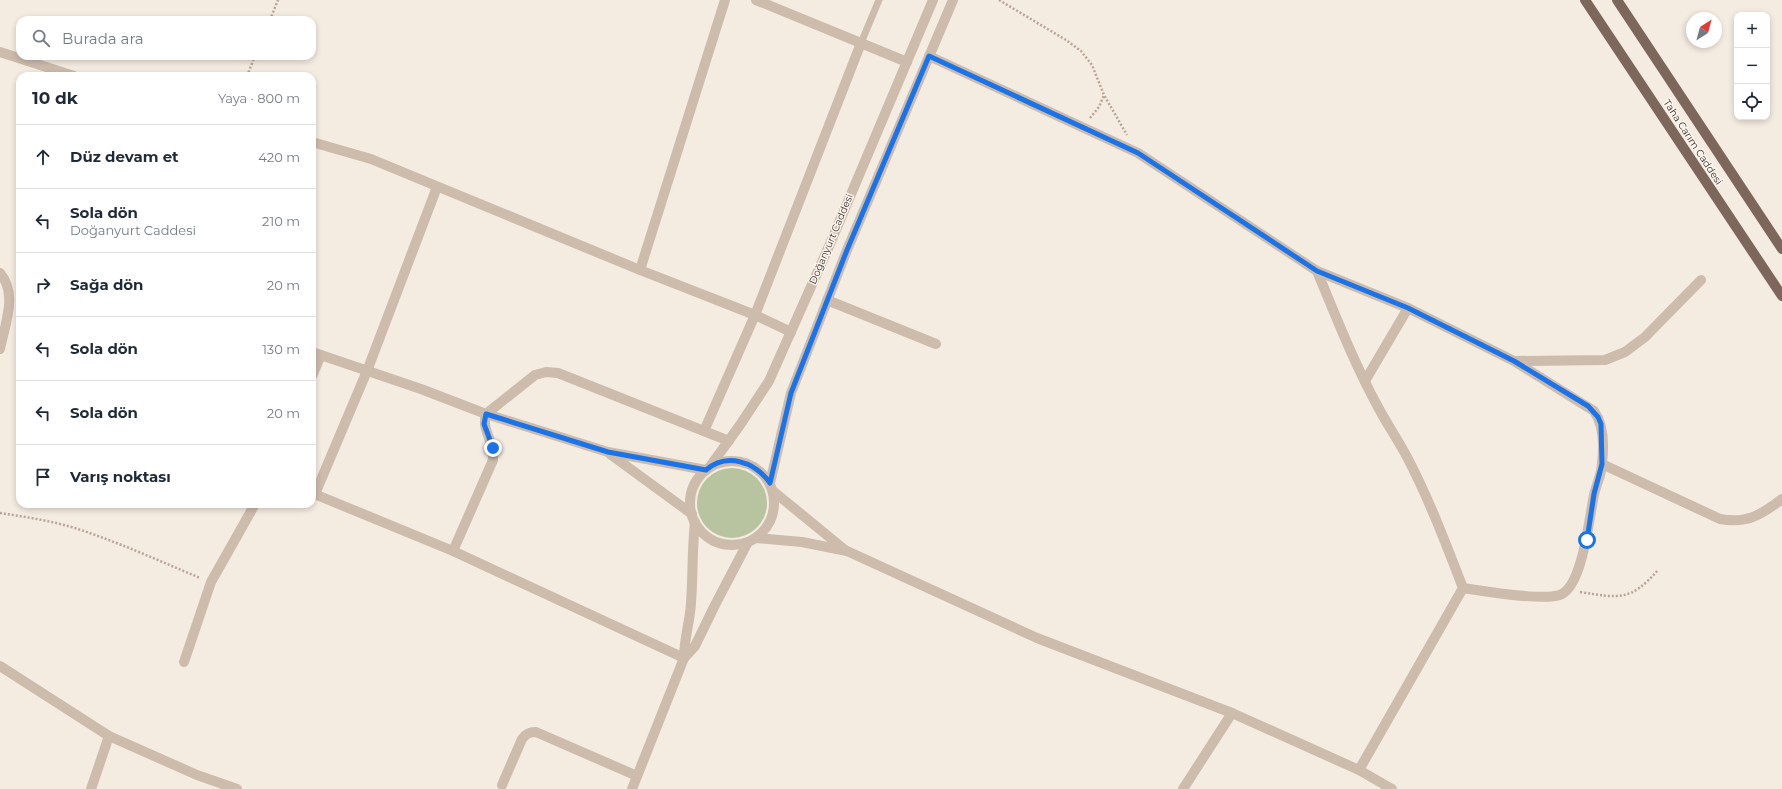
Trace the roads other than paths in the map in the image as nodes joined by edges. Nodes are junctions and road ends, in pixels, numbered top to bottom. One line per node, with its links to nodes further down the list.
1 (725, 0): 18 (street)
2 (756, 0): 8 (street)
3 (879, 0): 8 (lane)
4 (933, 0): 13 (street, Doğanyurt Caddesi)
5 (953, 0): 10 (street, Doğanyurt Caddesi)
6 (1585, 0): 22 (main road, Taha Carım Caddesi)
7 (1617, 0): 17 (main road, Taha Carım Caddesi)
8 (861, 44): 13 (street); 25 (street)
9 (0, 52): 11 (street)
10 (929, 56): 19 (street); 23 (street, Doğanyurt Caddesi)
11 (16, 57)
12 (25, 60): 14 (street)
13 (907, 62): 26 (street, Doğanyurt Caddesi)
14 (62, 72)
15 (316, 143): 16 (street)
16 (437, 187): 18 (street); 31 (street)
17 (1782, 249)
18 (640, 270): 25 (street)
19 (1317, 271): 24 (street); 32 (street)
20 (0, 273): 28 (street)
21 (1702, 280): 30 (street)
22 (1782, 296)
23 (827, 300): 27 (street); 40 (street, Doğanyurt Caddesi)
24 (1408, 308): 30 (street); 32 (street)
25 (755, 315): 26 (street); 34 (street)
26 (791, 332): 35 (street, Doğanyurt Caddesi)
27 (936, 344)
28 (0, 349)
29 (316, 354): 31 (street)
30 (1514, 361): 37 (street)
31 (367, 371): 33 (street); 39 (street)
32 (1365, 382): 48 (street)
33 (486, 414): 34 (street); 36 (street); 46 (street)
34 (704, 431): 35 (street)
35 (729, 440): 38 (street, Doğanyurt Caddesi)
36 (608, 452): 38 (street); 44 (street)
37 (1602, 464): 42 (street); 48 (street)
38 (707, 469): 40 (street); 44 (street)
39 (316, 487)
40 (771, 487): 45 (street); 47 (street)
41 (316, 495): 46 (street)
42 (1782, 498)
43 (253, 508): 50 (street)
44 (694, 518): 45 (street); 49 (street)
45 (752, 540): 47 (street); 49 (street)
46 (453, 551): 49 (street)
47 (847, 551): 52 (street)
48 (1463, 588): 54 (street)
49 (684, 658): 55 (street)
50 (184, 662)
51 (0, 666): 53 (street)
52 (1232, 713): 54 (street); 60 (street)
53 (109, 736): 57 (street); 58 (street)
54 (1359, 770): 61 (street)
55 (637, 776): 56 (street); 59 (street)
56 (502, 785)
57 (91, 789)
58 (237, 789)
59 (632, 789)
60 (1183, 789)
61 (1392, 789)

